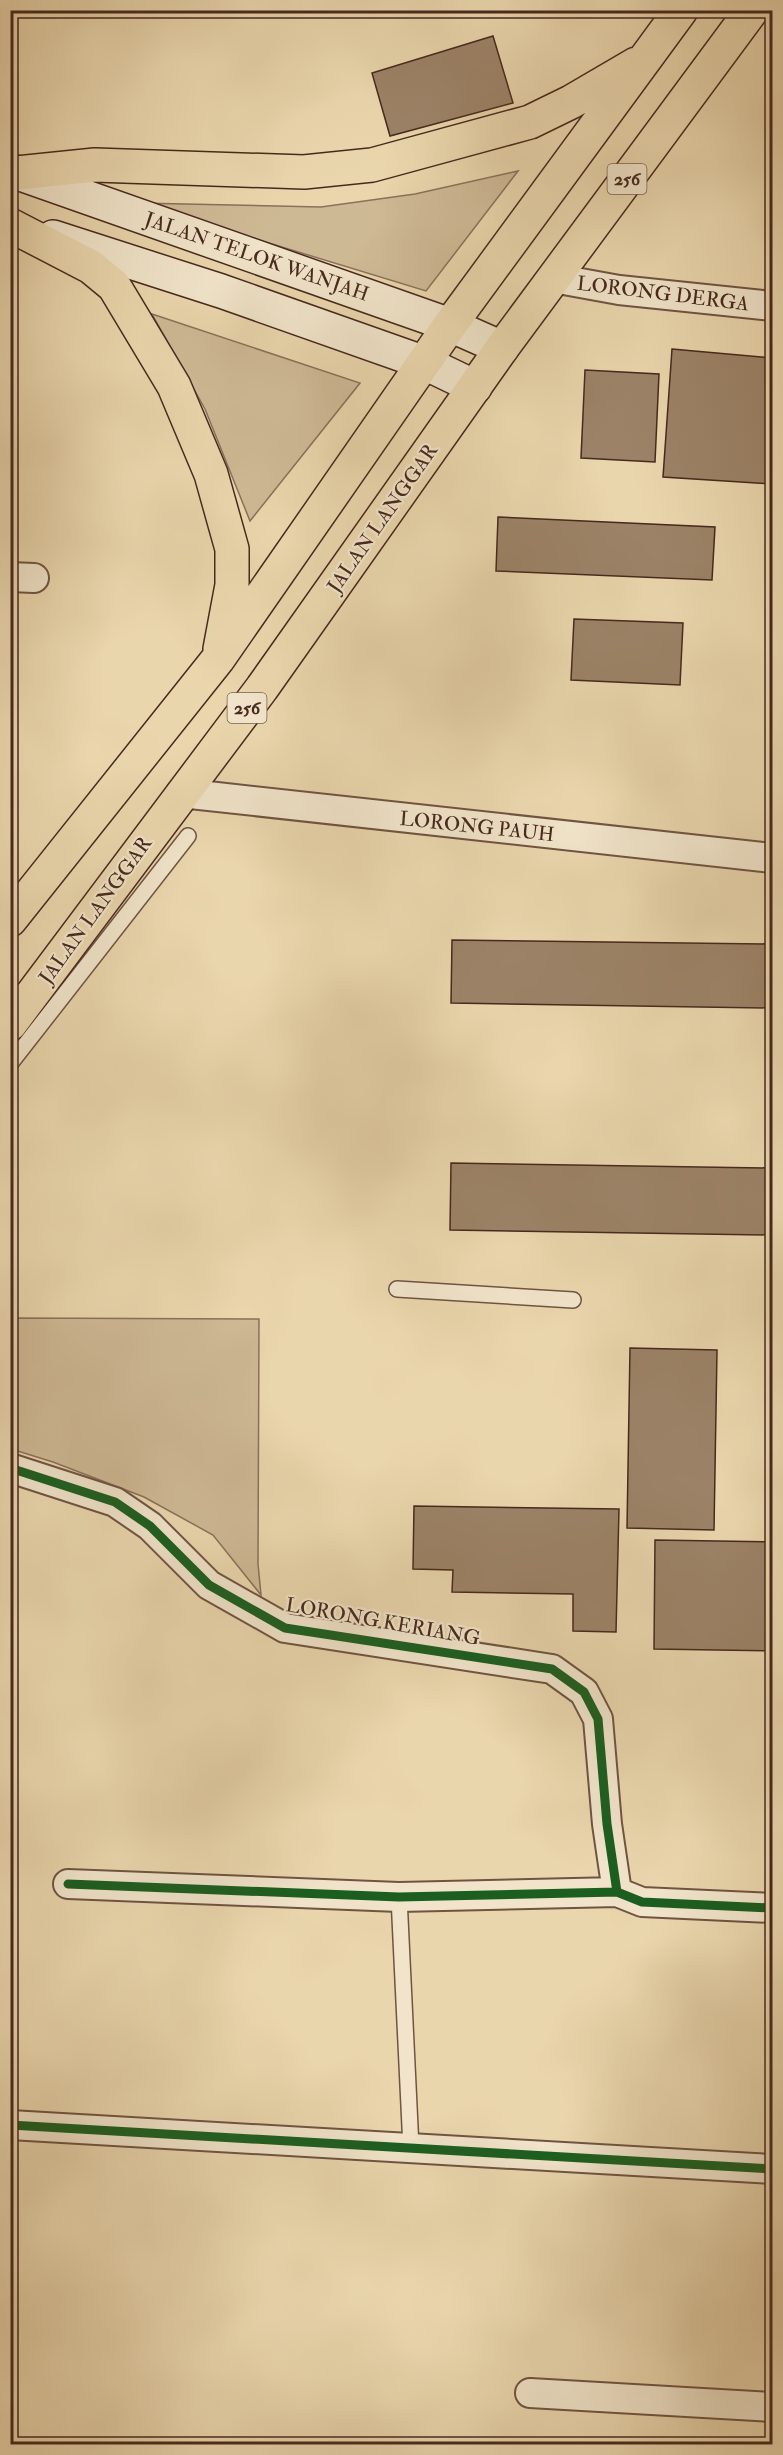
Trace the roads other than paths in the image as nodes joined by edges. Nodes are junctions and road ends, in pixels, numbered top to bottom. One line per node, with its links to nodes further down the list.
1 (681, 10): 3 (main road, 256)
2 (752, 10): 6 (main road, JALAN LANGGAR / 256)
3 (648, 57): 4 (main road); 8 (main road, 256)
4 (14, 172): 8 (main road, JALAN TELOK WANJAH)
5 (10, 224): 10 (main road); 12 (main road)
6 (553, 278): 7 (street, LORONG DERGA); 9 (main road, JALAN LANGGAR / 256)
7 (772, 306)
8 (450, 325): 9 (main road, JALAN TELOK WANJAH); 10 (main road, 256)
9 (502, 348): 11 (main road, JALAN LANGGAR / 256)
10 (425, 363): 11 (main road); 12 (main road, 256)
11 (475, 387): 13 (main road, JALAN LANGGAR / 256)
12 (218, 659): 16 (main road, 256)
13 (181, 793): 15 (street, LORONG PAUH); 17 (main road, JALAN LANGGAR / 256)
14 (188, 836): 18 (lane)
15 (772, 858)
16 (10, 920)
17 (10, 1024)
18 (10, 1064)
19 (397, 1289): 20 (lane)
20 (573, 1300)
21 (10, 1468): 23 (street, LORONG KERIANG)
22 (68, 1884): 24 (street)
23 (617, 1892): 24 (street); 25 (street)
24 (399, 1897): 27 (lane)
25 (772, 1908)
26 (10, 2125): 27 (street)
27 (411, 2148): 28 (street)
28 (772, 2169)
29 (530, 2393): 30 (street)
30 (772, 2407)

